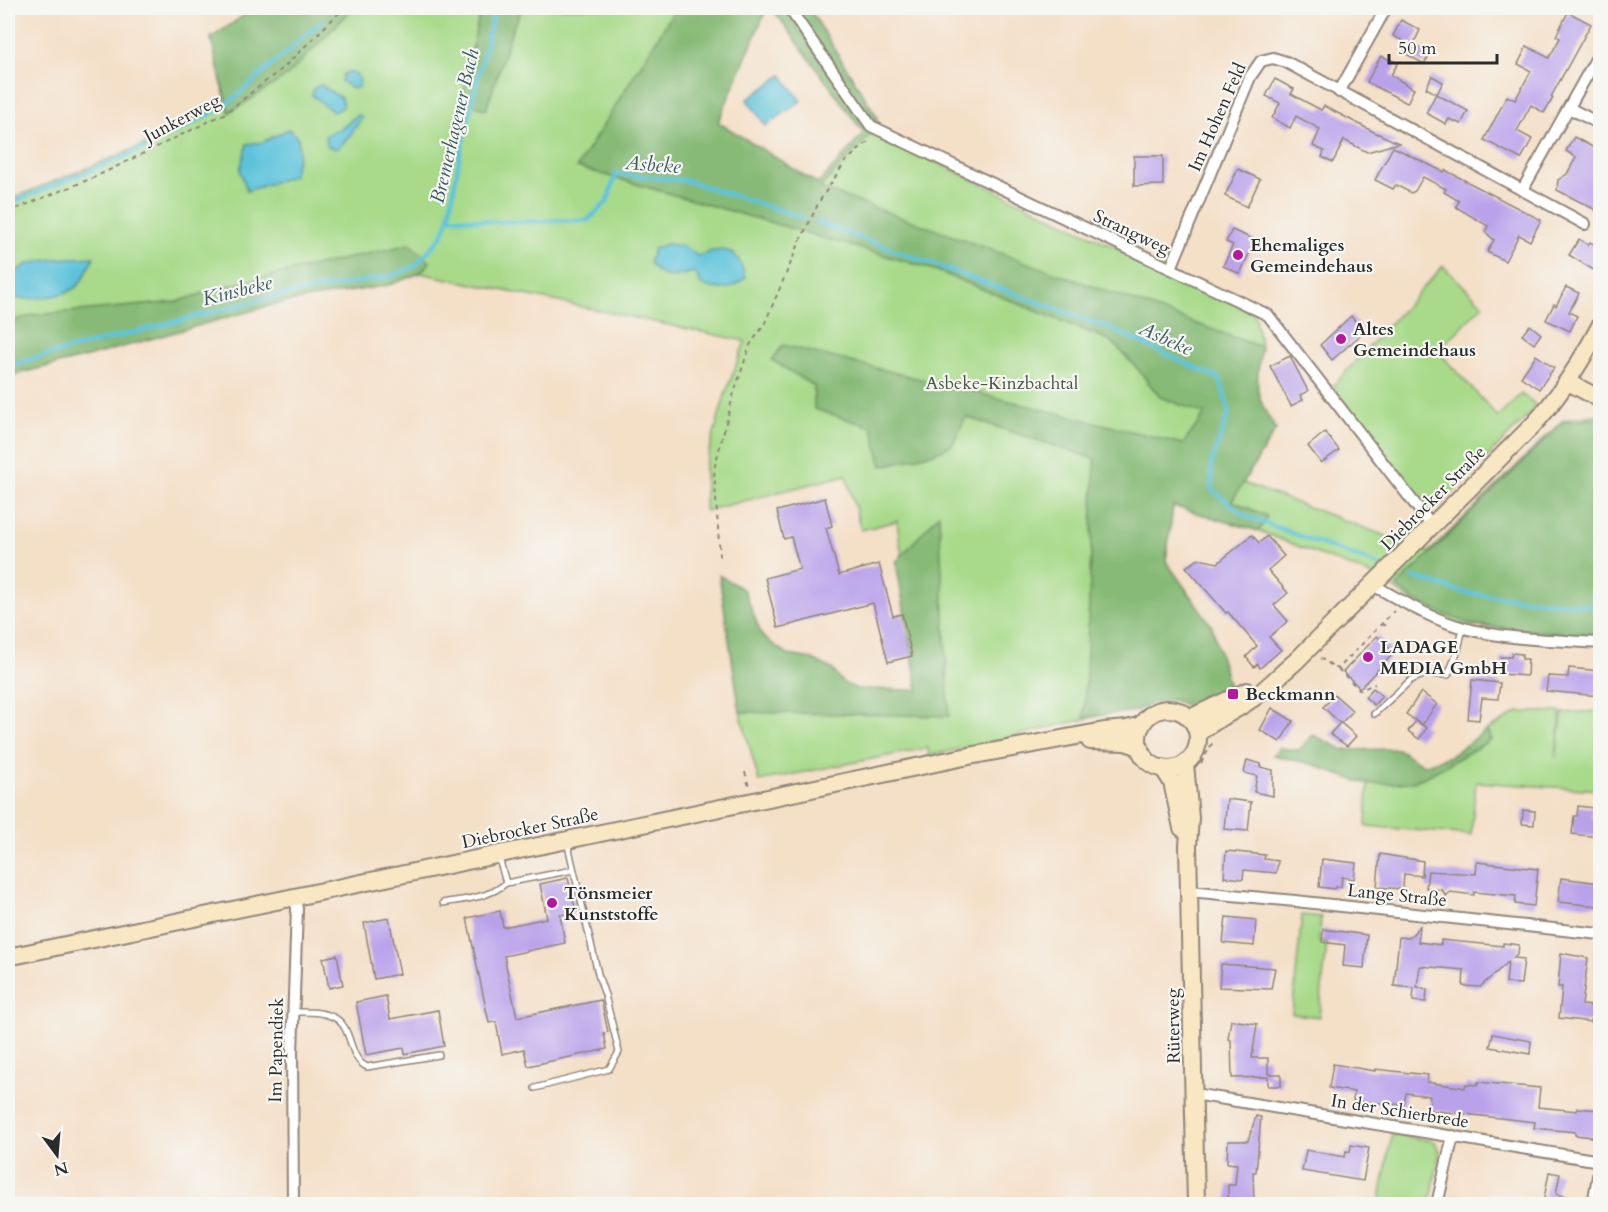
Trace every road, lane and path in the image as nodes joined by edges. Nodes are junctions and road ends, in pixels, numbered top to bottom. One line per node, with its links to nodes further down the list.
1 (344, 8): 10 (path, Junkerweg)
2 (789, 8): 8 (street, Strangweg)
3 (1386, 8): 5 (street)
4 (1600, 52): 6 (street)
5 (1339, 92): 9 (street, Im Hohen Feld); 12 (street, Im Hohen Feld)
6 (1569, 108): 7 (street); 9 (street)
7 (1600, 124)
8 (880, 132): 12 (street, Strangweg); 17 (path)
9 (1523, 189): 11 (street, Im Hohen Feld)
10 (8, 212)
11 (1585, 224)
12 (1171, 268): 16 (street, Strangweg)
13 (1600, 326): 14 (main road, Diebrocker Straße)
14 (1568, 382): 15 (main road); 16 (main road, Diebrocker Straße)
15 (1600, 399)
16 (1432, 526): 18 (main road, Diebrocker Straße)
17 (720, 557)
18 (1373, 585): 19 (street); 26 (main road, Diebrocker Straße)
19 (1402, 603): 20 (path); 22 (street)
20 (1381, 624): 21 (path); 25 (path)
21 (1389, 627)
22 (1463, 628): 23 (street); 28 (lane)
23 (1600, 643)
24 (1320, 658): 25 (path)
25 (1338, 669): 27 (path)
26 (1272, 680): 29 (main road, Diebrocker Straße); 31 (main road, Diebrocker Straße)
27 (1375, 684)
28 (1374, 714)
29 (1190, 717): 30 (main road); 31 (main road)
30 (1142, 725): 33 (main road, Diebrocker Straße); 34 (main road)
31 (1198, 733): 36 (main road)
32 (1218, 734): 36 (path)
33 (1061, 740): 34 (main road, Diebrocker Straße); 37 (main road, Diebrocker Straße)
34 (1140, 747): 35 (main road)
35 (1163, 768): 36 (main road); 38 (main road, Rüterweg)
36 (1185, 771): 38 (main road, Rüterweg)
37 (566, 840): 39 (main road, Diebrocker Straße); 40 (lane)
38 (1188, 846): 42 (main road, Rüterweg)
39 (498, 854): 41 (lane); 43 (main road, Diebrocker Straße)
40 (573, 870): 41 (lane); 49 (lane)
41 (506, 883): 44 (lane)
42 (1189, 891): 45 (street, Lange Straße); 50 (main road, Rüterweg)
43 (295, 896): 46 (main road, Diebrocker Straße); 47 (street, Im Papendiek)
44 (443, 903)
45 (1600, 934)
46 (8, 957)
47 (293, 1012): 48 (lane); 54 (street, Im Papendiek)
48 (439, 1055)
49 (535, 1088)
50 (1194, 1094): 51 (street, In der Schierbrede); 55 (main road, Rüterweg)
51 (1453, 1136): 52 (street, In der Schierbrede); 56 (street)
52 (1600, 1161)
53 (1600, 1166): 57 (street)
54 (293, 1204)
55 (1196, 1204)
56 (1437, 1204)
57 (1593, 1204)

